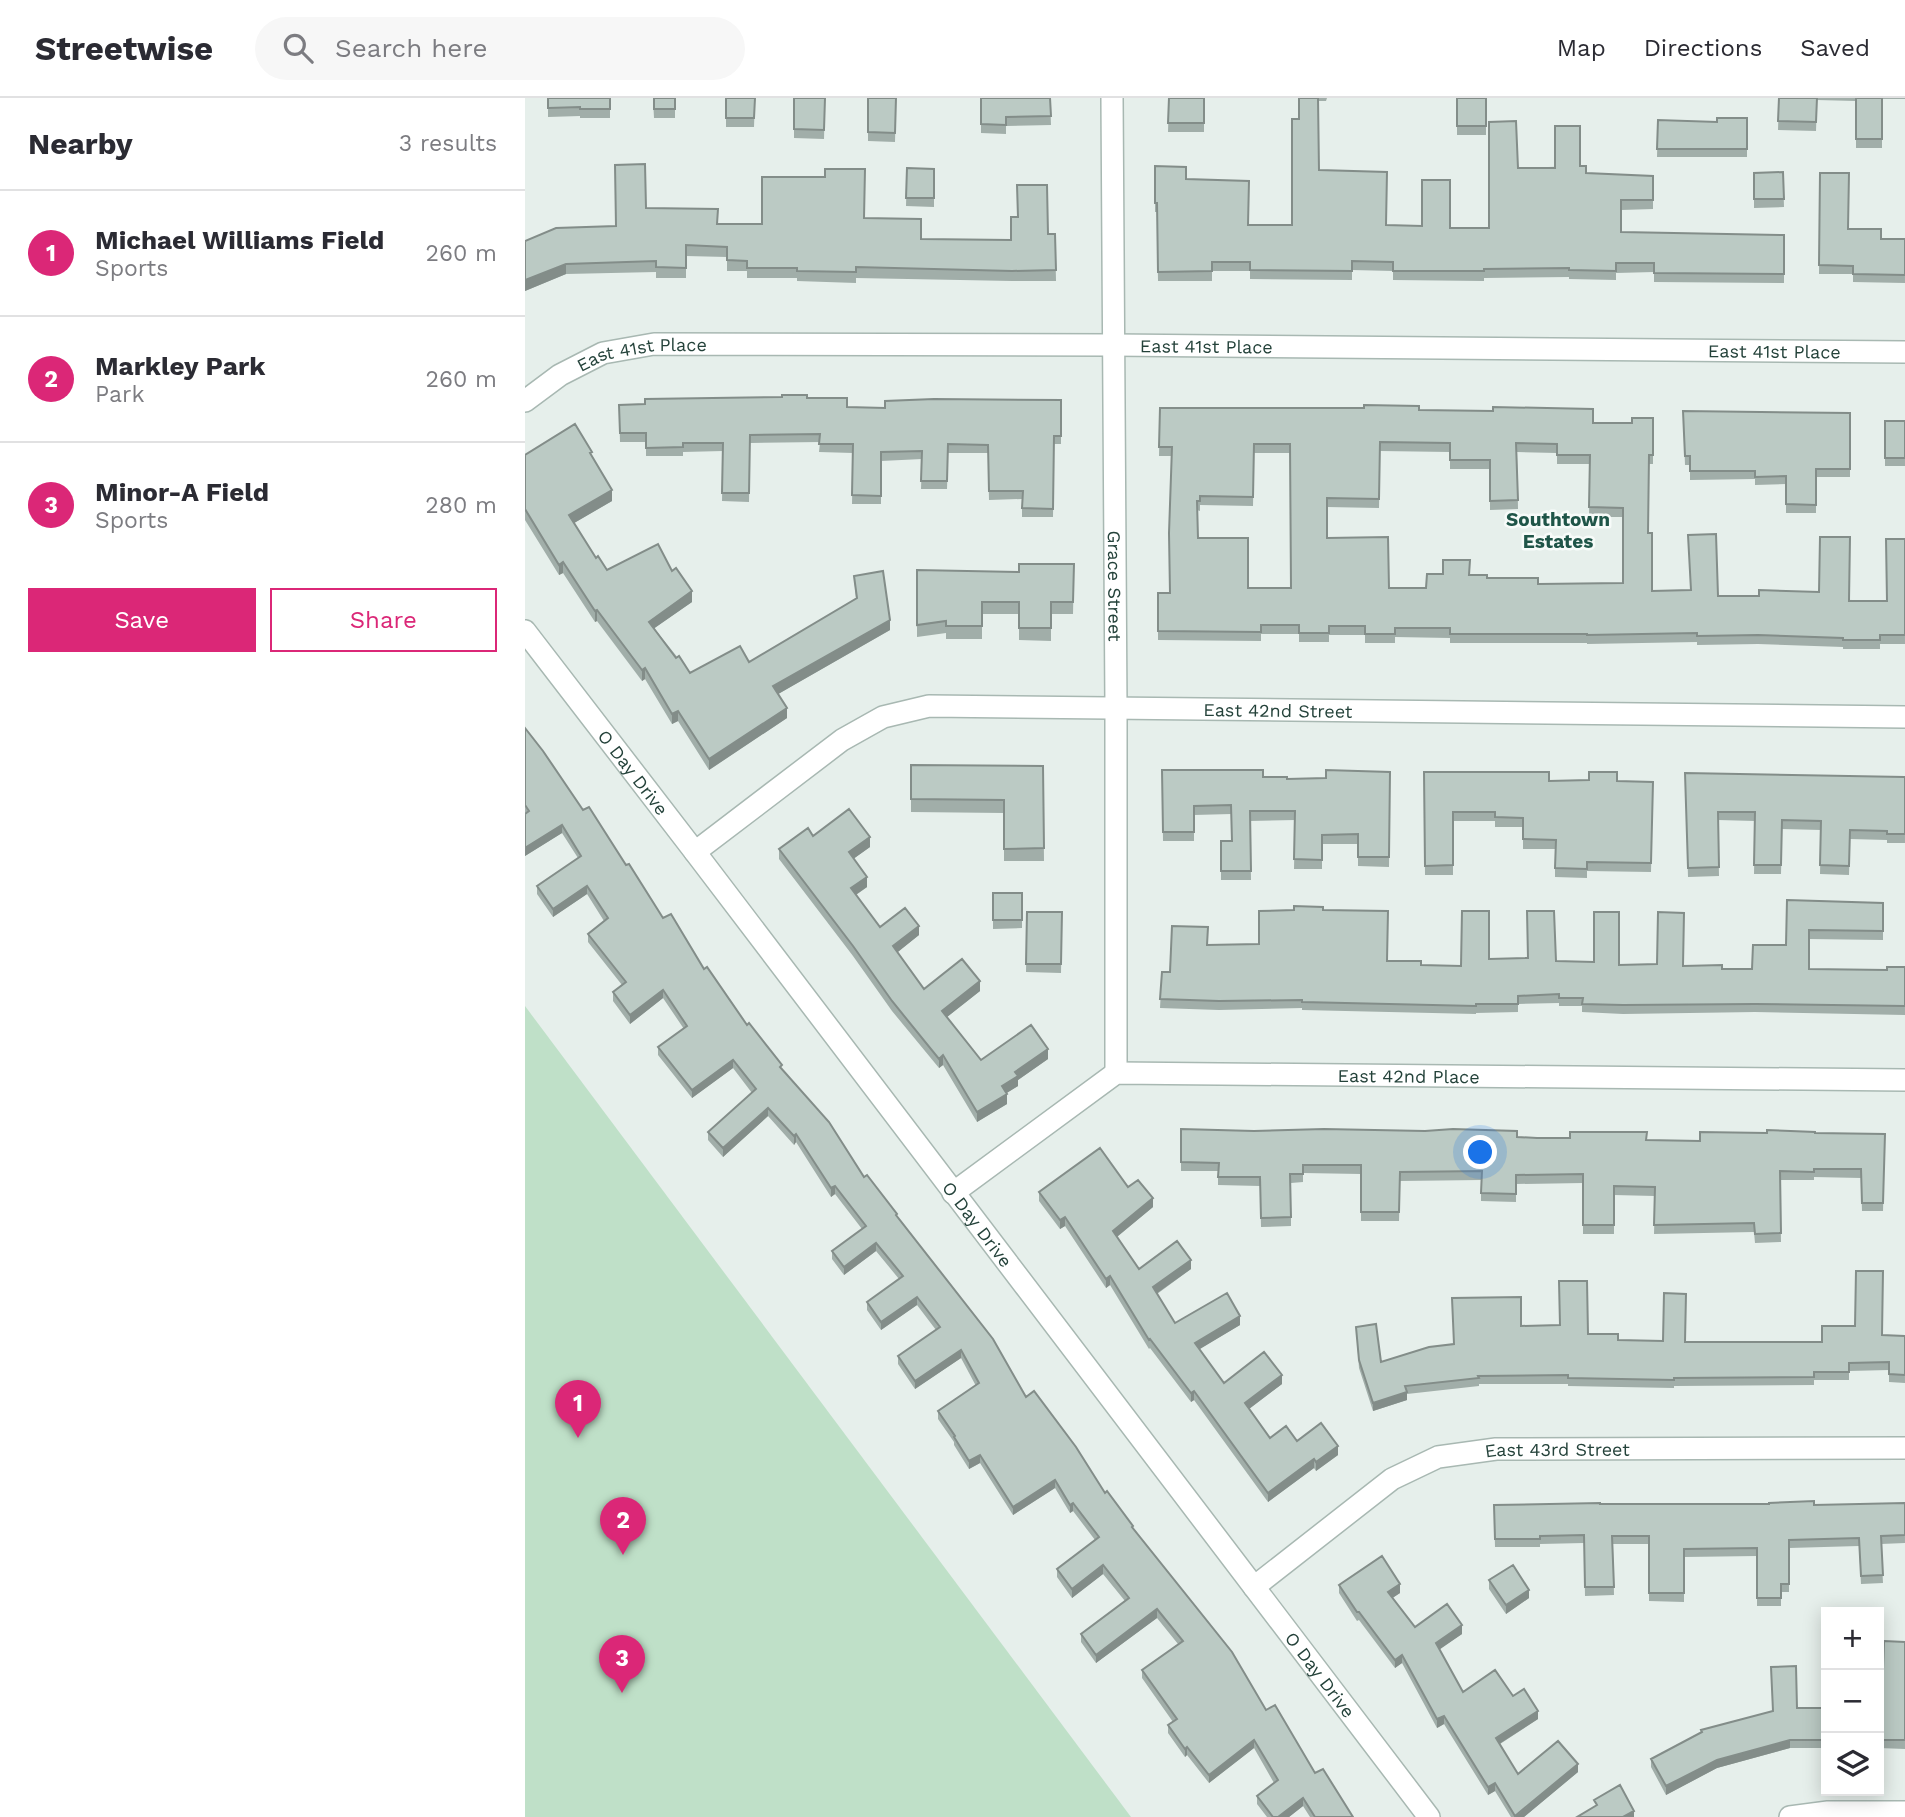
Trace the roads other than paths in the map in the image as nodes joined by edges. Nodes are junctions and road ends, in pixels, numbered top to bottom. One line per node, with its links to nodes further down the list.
1 (1112, 98): 2 (street, Grace Street)
2 (1113, 345): 3 (street, East 41st Place); 4 (street, East 41st Place); 6 (street, Grace Street)
3 (1905, 352)
4 (525, 401)
5 (525, 631): 8 (street, O Day Drive)
6 (1116, 708): 7 (street, East 42nd Street); 8 (street, East 42nd Street); 9 (street, Grace Street)
7 (1905, 717)
8 (695, 852): 11 (street, O Day Drive)
9 (1116, 1073): 10 (street, East 42nd Place); 11 (street)
10 (1905, 1080)
11 (953, 1193): 13 (street, O Day Drive)
12 (1905, 1448): 13 (street, East 43rd Street)
13 (1254, 1587): 15 (street, O Day Drive)
14 (1905, 1812): 16 (street)
15 (1429, 1817)
16 (1790, 1817)

